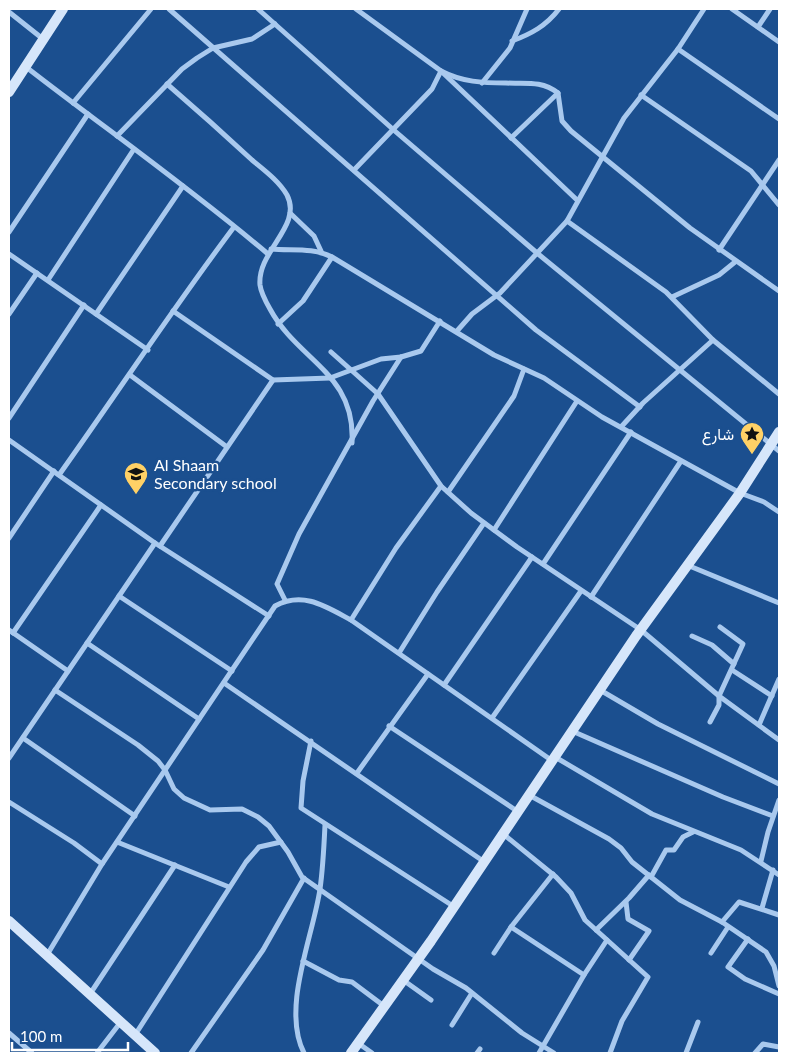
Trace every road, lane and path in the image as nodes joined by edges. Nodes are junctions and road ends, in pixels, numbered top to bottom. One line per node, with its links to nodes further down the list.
1 (63, 9): 14 (street)
2 (151, 9): 26 (street)
3 (169, 9): 17 (street)
4 (260, 9): 12 (street)
5 (356, 9): 20 (street)
6 (527, 9): 15 (street)
7 (558, 9): 15 (street)
8 (704, 9): 18 (street)
9 (732, 9): 13 (street)
10 (770, 9): 13 (street)
11 (9, 12): 14 (street)
12 (276, 24): 17 (street); 29 (street)
13 (758, 27): 16 (street)
14 (44, 39): 19 (street)
15 (512, 42): 21 (street)
16 (779, 42)
17 (213, 48): 22 (street); 35 (street)
18 (678, 49): 25 (street); 28 (street)
19 (26, 67): 23 (street); 26 (street)
20 (442, 71): 21 (street); 29 (street); 31 (street)
21 (482, 83): 24 (street)
22 (167, 84): 30 (street); 40 (street)
23 (9, 92)
24 (558, 93): 31 (street); 33 (street)
25 (641, 95): 33 (street); 36 (street)
26 (73, 103): 27 (street)
27 (88, 114): 30 (street); 43 (street)
28 (779, 119)
29 (393, 129): 35 (street); 47 (street)
30 (117, 136): 32 (street)
31 (511, 138): 38 (street)
32 (134, 149): 37 (street); 52 (street)
33 (604, 157): 38 (street); 44 (street)
34 (779, 160): 36 (street)
35 (354, 170): 54 (street)
36 (763, 185): 39 (street); 44 (street)
37 (183, 186): 42 (street); 59 (street)
38 (577, 200): 41 (street)
39 (779, 205)
40 (290, 213): 45 (street); 46 (street)
41 (567, 221): 47 (street); 55 (street)
42 (234, 227): 45 (street); 57 (street)
43 (9, 232)
44 (719, 250): 50 (street)
45 (269, 251): 46 (street); 61 (street)
46 (321, 251): 49 (street)
47 (537, 253): 54 (street); 69 (street)
48 (9, 254): 51 (street)
49 (332, 257): 60 (street); 61 (street)
50 (735, 262): 53 (street); 55 (street)
51 (37, 273): 52 (street); 58 (street)
52 (48, 280): 56 (street)
53 (779, 291)
54 (496, 295): 62 (street); 76 (street)
55 (672, 297): 63 (street)
56 (84, 305): 59 (street); 77 (street)
57 (173, 311): 64 (street); 72 (street)
58 (9, 314)
59 (96, 314): 64 (street)
60 (440, 321): 62 (street); 66 (street)
61 (278, 324): 71 (street)
62 (457, 331): 68 (street)
63 (713, 340): 69 (street); 74 (street)
64 (148, 350): 70 (street)
65 (331, 352): 67 (street)
66 (401, 357): 67 (street); 73 (street)
67 (352, 370): 71 (street); 73 (street)
68 (524, 370): 75 (street); 90 (street)
69 (679, 371): 76 (street); 83 (street)
70 (130, 375): 84 (street); 88 (street)
71 (330, 378): 72 (street); 82 (street)
72 (273, 380): 84 (street)
73 (378, 394): 82 (street); 89 (street)
74 (779, 394)
75 (577, 401): 78 (street); 95 (street)
76 (640, 406): 78 (street)
77 (9, 418)
78 (621, 427): 79 (street)
79 (631, 432): 86 (street); 99 (street)
80 (779, 432): 83 (street)
81 (9, 440): 87 (street)
82 (352, 443): 104 (street)
83 (770, 443): 85 (street); 91 (street)
84 (226, 446): 97 (street)
85 (779, 451)
86 (681, 461): 91 (street); 103 (street)
87 (54, 472): 88 (street); 96 (street)
88 (60, 475): 92 (street)
89 (441, 486): 90 (street); 107 (street)
90 (448, 492): 94 (street)
91 (740, 493): 93 (street); 100 (street)
92 (101, 505): 97 (street); 110 (street)
93 (779, 512)
94 (484, 523): 95 (street); 113 (street)
95 (494, 530): 98 (street)
96 (9, 538)
97 (158, 544): 102 (street); 106 (street)
98 (532, 557): 99 (street); 121 (street)
99 (542, 564): 101 (street)
100 (687, 565): 105 (street); 109 (street)
101 (581, 590): 103 (street); 126 (street)
102 (119, 596): 112 (street); 117 (street)
103 (591, 597): 109 (street)
104 (285, 600): 106 (street); 107 (street)
105 (779, 602)
106 (269, 616): 117 (street)
107 (351, 620): 113 (street)
108 (720, 626): 114 (street)
109 (641, 630): 123 (street); 124 (street)
110 (11, 632): 116 (street)
111 (692, 636): 114 (street)
112 (87, 643): 116 (street); 127 (street)
113 (399, 653): 118 (street)
114 (734, 664): 115 (street)
115 (732, 670): 124 (street); 125 (street)
116 (68, 671): 122 (street)
117 (232, 671): 120 (street)
118 (428, 674): 121 (street); 130 (street)
119 (779, 679): 125 (street)
120 (224, 683): 127 (street); 134 (street)
121 (444, 685): 126 (street)
122 (55, 690): 132 (street); 137 (street)
123 (600, 690): 131 (street); 139 (street)
124 (719, 696): 128 (street); 129 (street)
125 (772, 696): 129 (street)
126 (492, 718): 136 (street)
127 (199, 720): 137 (street)
128 (710, 722)
129 (759, 724): 133 (street)
130 (389, 726): 138 (street); 143 (street)
131 (572, 731): 136 (street); 145 (street)
132 (22, 738): 135 (street); 144 (street)
133 (779, 740)
134 (311, 741): 138 (street); 146 (street)
135 (9, 758)
136 (553, 758): 140 (street); 147 (street)
137 (165, 770): 144 (street); 150 (street)
138 (356, 773): 151 (street)
139 (779, 784)
140 (528, 795): 143 (street); 158 (street)
141 (779, 800): 145 (street)
142 (9, 802): 153 (street)
143 (517, 811): 148 (street)
144 (135, 816): 149 (street)
145 (773, 816): 152 (street)
146 (325, 825): 161 (street); 163 (street)
147 (693, 832): 152 (street); 158 (street)
148 (501, 833): 151 (street); 156 (street)
149 (117, 842): 153 (street); 154 (street)
150 (280, 842): 159 (street); 160 (street)
151 (483, 861): 163 (street)
152 (761, 862): 155 (street)
153 (102, 864): 175 (street)
154 (175, 865): 160 (street); 183 (street)
155 (773, 870): 157 (street); 164 (street)
156 (553, 874): 168 (street); 170 (street)
157 (779, 875)
158 (650, 876): 162 (street); 167 (street)
159 (304, 878): 161 (street); 198 (street)
160 (229, 887): 191 (street)
161 (320, 889): 176 (street); 178 (street)
162 (626, 902): 170 (street); 177 (street)
163 (453, 906): 176 (street)
164 (762, 908): 165 (street); 167 (street)
165 (779, 915)
166 (9, 921): 175 (street)
167 (722, 922): 169 (street)
168 (511, 927): 173 (street); 179 (street)
169 (728, 927): 172 (street); 174 (street)
170 (596, 930): 171 (street)
171 (607, 940): 177 (street); 179 (street)
172 (748, 940): 181 (street); 184 (street)
173 (494, 953)
174 (711, 953)
175 (47, 955): 183 (street)
176 (419, 957): 180 (street); 182 (street)
177 (629, 960): 204 (street)
178 (303, 961): 186 (street); 199 (street)
179 (584, 975): 193 (street)
180 (402, 980): 185 (street); 186 (street)
181 (779, 986)
182 (472, 993): 189 (street); 193 (street)
183 (90, 994): 188 (street)
184 (779, 994)
185 (431, 1000)
186 (384, 1006): 192 (street)
187 (698, 1022): 205 (street)
188 (120, 1023): 191 (street); 196 (street)
189 (452, 1025)
190 (9, 1033): 195 (street)
191 (134, 1035): 197 (street)
192 (358, 1043): 200 (street); 201 (street)
193 (544, 1046): 202 (street); 203 (street)
194 (779, 1047): 206 (street)
195 (32, 1053)
196 (97, 1053)
197 (155, 1053)
198 (191, 1053)
199 (304, 1053)
200 (351, 1053)
201 (372, 1053)
202 (540, 1053)
203 (554, 1053)
204 (610, 1053)
205 (686, 1053)
206 (755, 1053)

